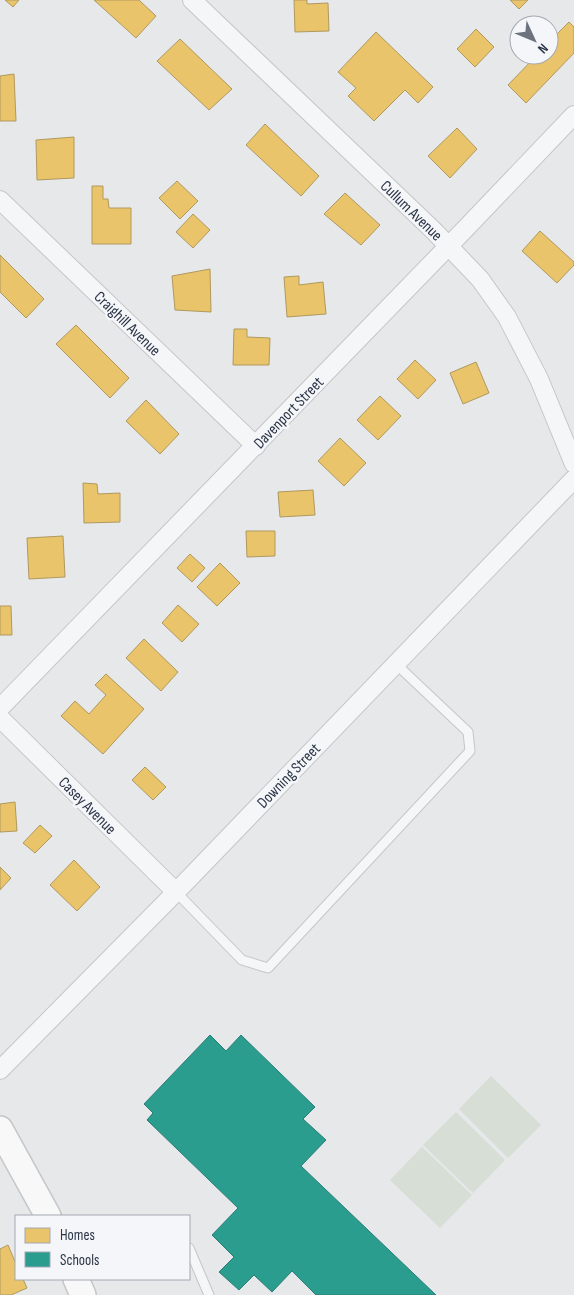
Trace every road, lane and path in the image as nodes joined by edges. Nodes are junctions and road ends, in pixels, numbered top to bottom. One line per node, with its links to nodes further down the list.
1 (192, 0): 4 (street, Cullum Avenue)
2 (574, 115): 4 (street, Davenport Street)
3 (0, 200): 5 (street, Craighill Avenue)
4 (449, 246): 5 (street, Davenport Street); 6 (street, Cullum Avenue)
5 (256, 446): 9 (street, Davenport Street)
6 (574, 464)
7 (574, 478): 8 (street, Downing Street)
8 (396, 664): 11 (street, Downing Street); 11 (lane)
9 (0, 708)
10 (0, 718): 11 (street, Casey Avenue)
11 (176, 892): 12 (street, Downing Street)
12 (0, 1070)
13 (0, 1129): 14 (street)
14 (47, 1215)
15 (190, 1250): 18 (lane)
16 (76, 1280): 17 (street)
17 (83, 1295)
18 (208, 1295)

